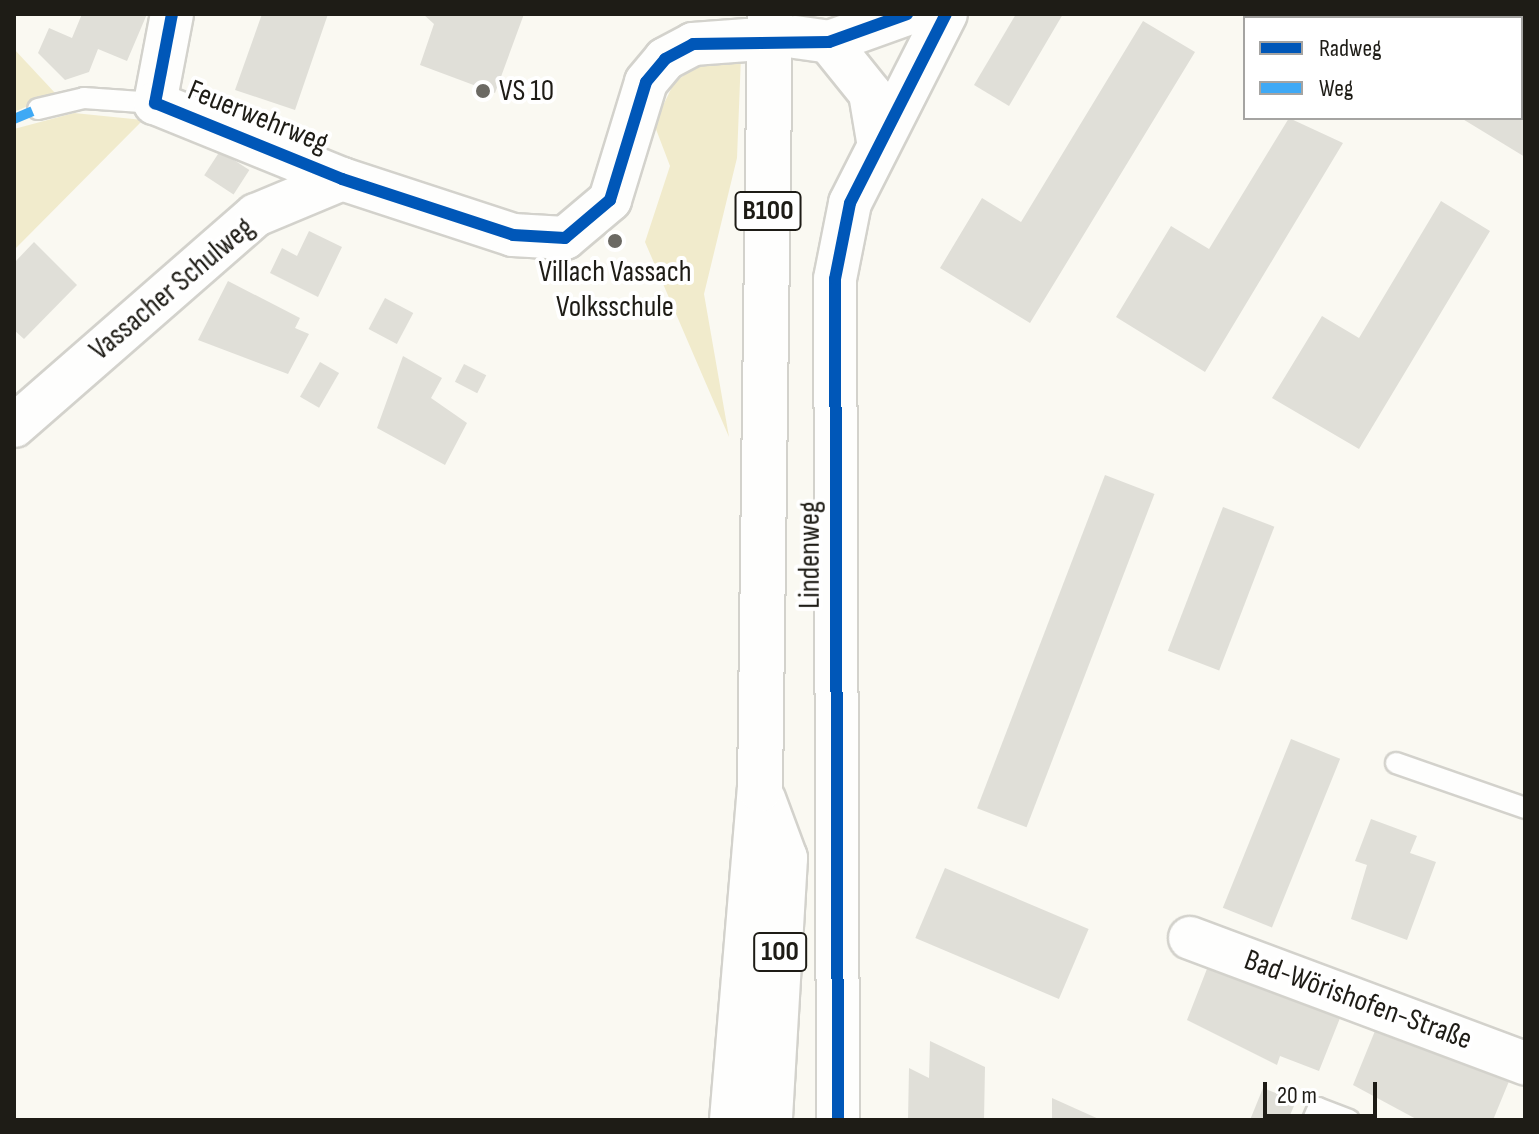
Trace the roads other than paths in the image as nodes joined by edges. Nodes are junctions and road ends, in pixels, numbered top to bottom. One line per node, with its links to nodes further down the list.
1 (172, 14): 6 (street)
2 (907, 14): 5 (street)
3 (946, 14): 8 (street, Lindenweg)
4 (692, 29): 5 (street); 9 (street)
5 (785, 33): 8 (street); 12 (main road, B100)
6 (155, 103): 7 (lane, Feuerwehrweg); 9 (street, Feuerwehrweg)
7 (38, 109)
8 (878, 141): 18 (street, Lindenweg)
9 (342, 179): 10 (street, Vassacher Schulweg)
10 (14, 426)
11 (1396, 763): 13 (lane)
12 (760, 789): 16 (main road, B100); 17 (main road, 100)
13 (1525, 808)
14 (1190, 938): 15 (street, Bad-Wörishofen-Straße)
15 (1525, 1063)
16 (732, 1120)
17 (770, 1120)
18 (838, 1120)
19 (1313, 1120): 20 (lane)
20 (1349, 1120)

